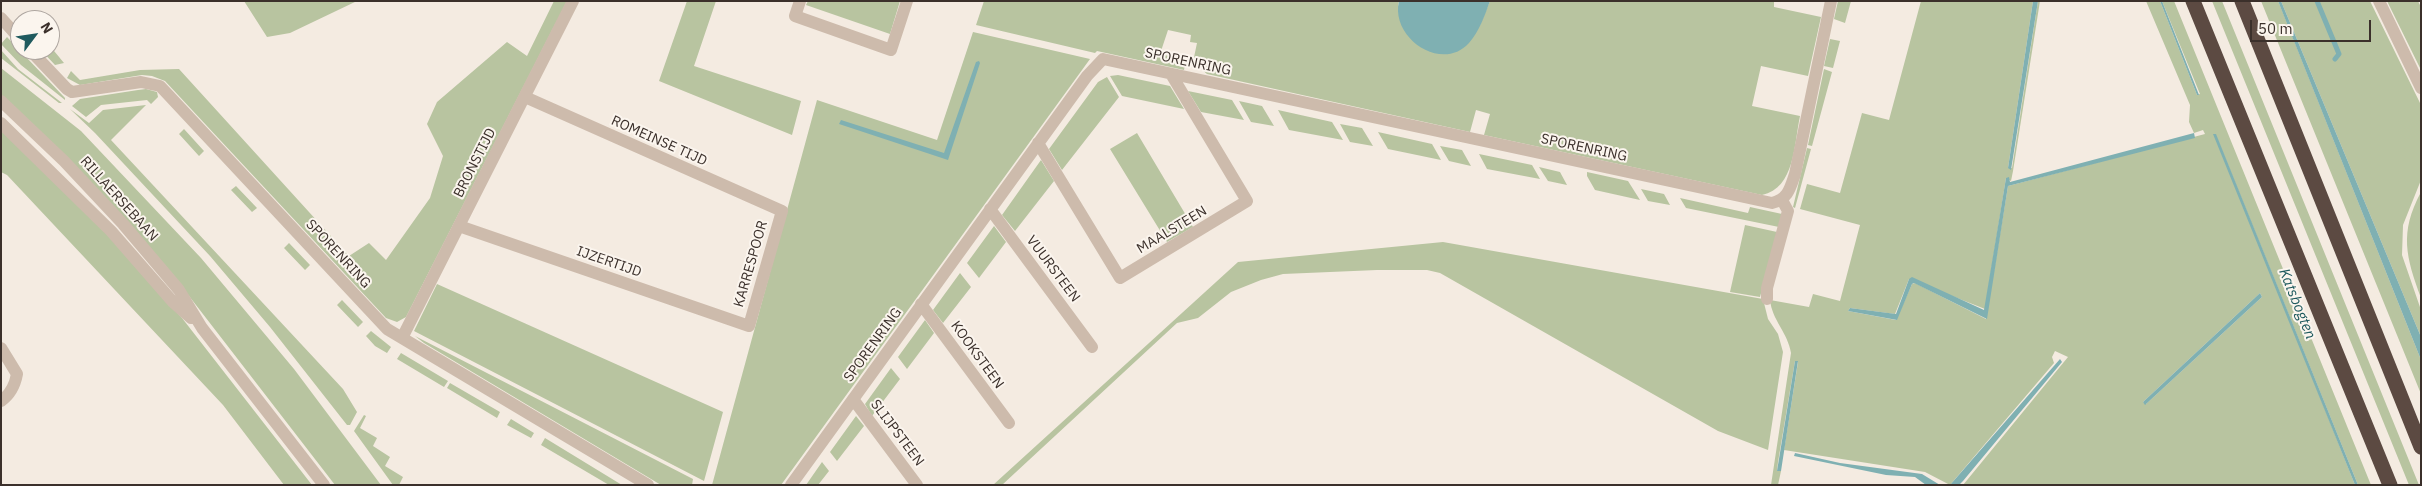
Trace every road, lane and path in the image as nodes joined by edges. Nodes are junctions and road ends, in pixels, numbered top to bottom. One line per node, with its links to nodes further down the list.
1 (573, 1): 13 (street, BRONSTIJD)
2 (800, 1): 3 (street)
3 (907, 1)
4 (1831, 1): 17 (street)
5 (2192, 1): 36 (highway)
6 (2242, 1): 31 (highway)
7 (2379, 1): 12 (street)
8 (1, 18): 9 (street)
9 (10, 28)
10 (39, 60): 25 (street, SPORENRING)
11 (1171, 74): 16 (street, SPORENRING); 16 (street, MAALSTEEN); 17 (street, SPORENRING)
12 (2421, 88)
13 (526, 97): 19 (street, ROMEINSE TIJD); 20 (street, BRONSTIJD)
14 (1, 101): 24 (street, RILLAERSEBAAN)
15 (1, 123): 24 (street, RILLAERSEBAAN)
16 (1038, 143): 18 (street, SPORENRING)
17 (1782, 200): 21 (street)
18 (990, 209): 22 (street, SPORENRING); 26 (street, VUURSTEEN)
19 (782, 211): 23 (street, KARRESPOOR)
20 (459, 226): 23 (street, IJZERTIJD); 25 (street, BRONSTIJD)
21 (1767, 299)
22 (921, 304): 28 (street, SPORENRING); 30 (street, KOOKSTEEN)
23 (749, 326)
24 (202, 328): 32 (street, RILLAERSEBAAN)
25 (402, 338): 33 (street, SPORENRING)
26 (1092, 347)
27 (1, 348): 29 (street)
28 (853, 399): 34 (street, SPORENRING); 35 (street, SLIJPSTEEN)
29 (1, 400)
30 (1009, 423)
31 (2421, 446)
32 (324, 485)
33 (648, 485)
34 (791, 485)
35 (917, 485)
36 (2390, 485)

